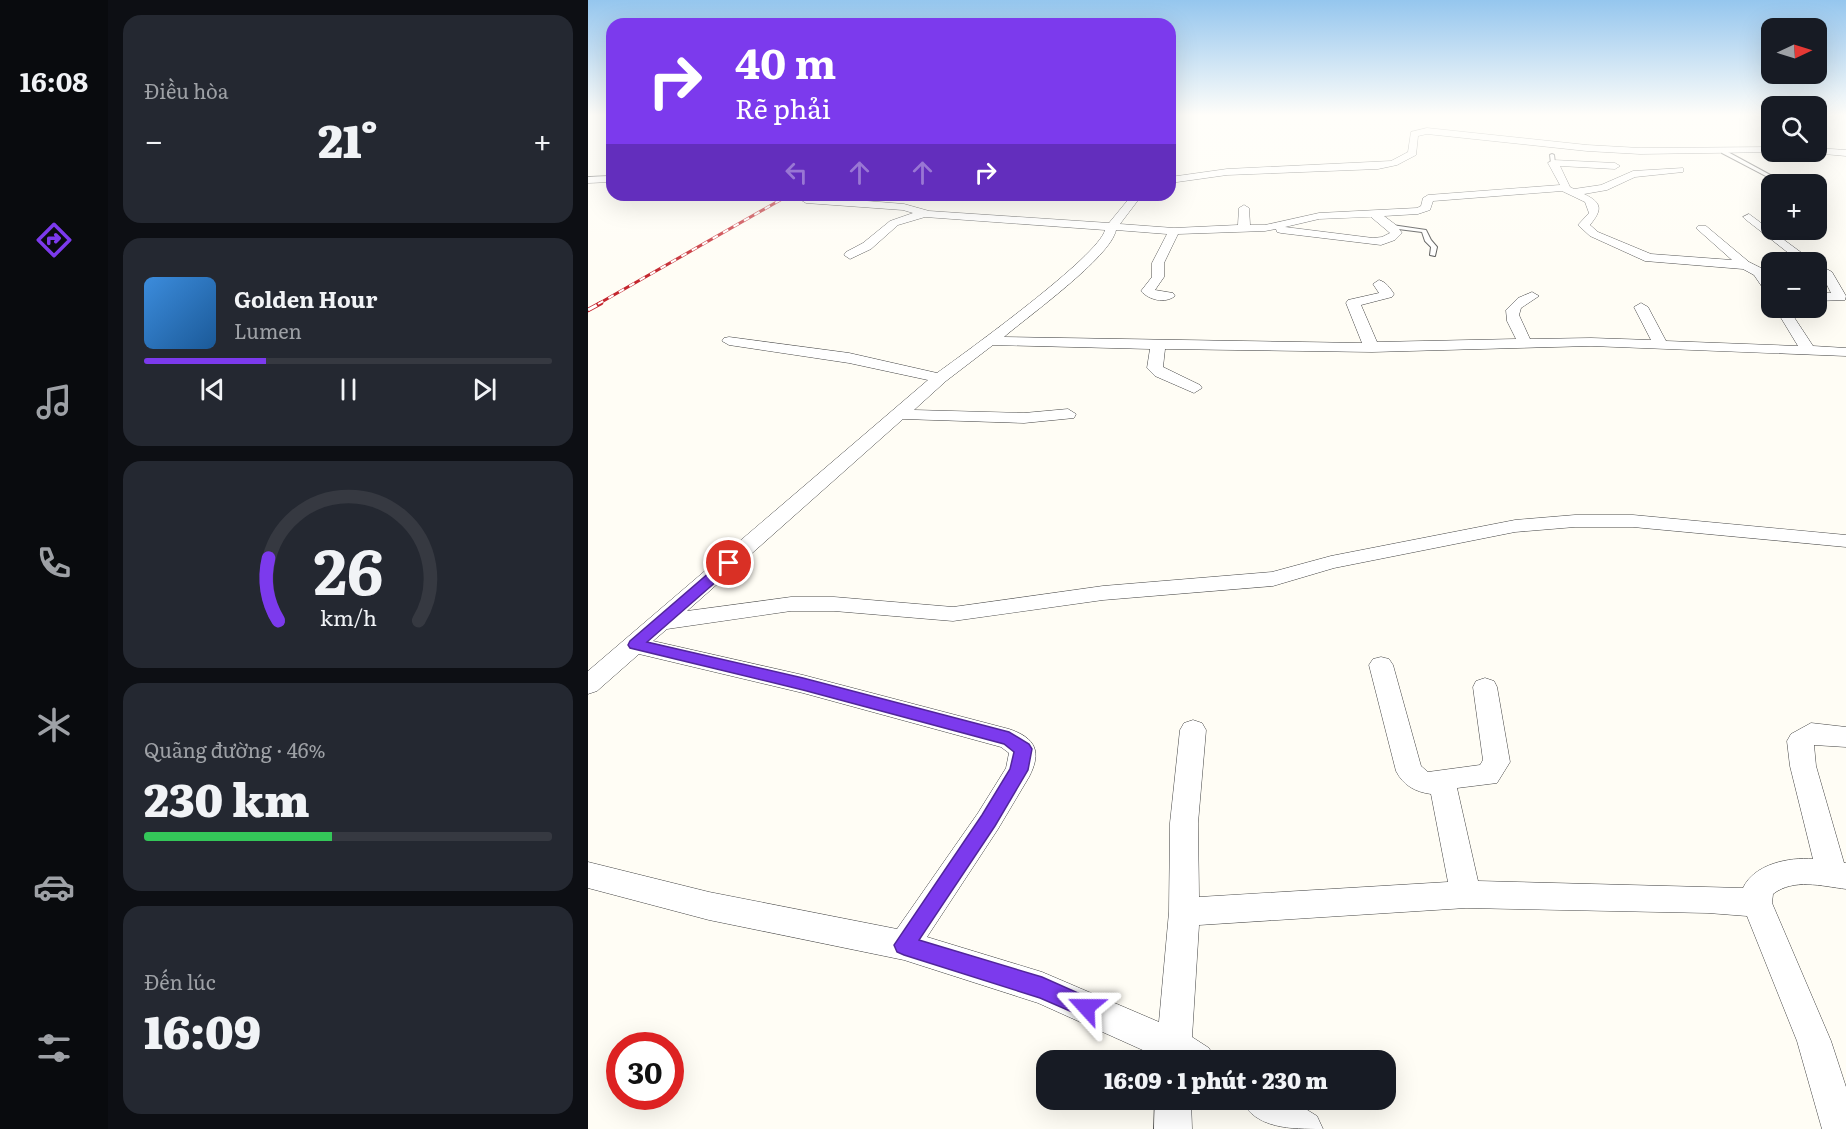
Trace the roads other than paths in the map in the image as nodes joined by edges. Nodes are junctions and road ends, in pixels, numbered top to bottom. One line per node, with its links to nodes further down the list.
1 (1310, 169): 5 (street)
2 (1557, 169): 7 (street)
3 (1680, 170): 7 (street)
4 (606, 179): 6 (street)
5 (1176, 179)
6 (588, 180)
7 (1569, 190): 12 (street); 23 (street)
8 (836, 201): 11 (street)
9 (1132, 201): 15 (street)
10 (1244, 208): 16 (street)
11 (925, 213): 15 (street); 21 (street)
12 (1374, 214): 14 (street); 17 (street)
13 (1749, 217): 20 (street)
14 (1392, 227): 17 (street); 22 (lane)
15 (1111, 228): 19 (street); 33 (street)
16 (1244, 228): 17 (street); 19 (street)
17 (1266, 228)
18 (1702, 228): 23 (street)
19 (1174, 231): 27 (street)
20 (1792, 252)
21 (850, 255)
22 (1433, 255)
23 (1745, 265): 25 (street)
24 (1827, 274): 29 (street)
25 (1761, 275)
26 (1378, 284): 37 (street)
27 (1168, 296)
28 (1532, 296): 34 (street)
29 (1827, 297)
30 (1641, 308): 35 (street)
31 (1788, 318): 38 (street)
32 (729, 341): 40 (street)
33 (990, 341): 36 (street); 40 (street)
34 (1525, 343): 35 (street); 37 (street)
35 (1660, 343): 38 (street)
36 (1158, 345): 37 (street); 41 (street)
37 (1372, 348)
38 (1808, 350): 39 (street)
39 (1846, 352)
40 (940, 378): 42 (street)
41 (1194, 388)
42 (897, 414): 43 (street); 45 (street)
43 (1068, 414)
44 (1846, 542): 45 (street)
45 (662, 622): 46 (street)
46 (635, 645): 48 (street); 58 (street)
47 (1381, 665): 52 (street)
48 (588, 685)
49 (1485, 687): 52 (street)
50 (1193, 730): 57 (street)
51 (1846, 737): 54 (street)
52 (1442, 782): 55 (street)
53 (588, 875): 58 (street)
54 (1839, 875): 56 (street)
55 (1466, 894): 56 (street); 57 (street)
56 (1757, 903): 65 (street)
57 (1184, 912): 60 (street)
58 (904, 945): 59 (street)
59 (1169, 1050)
60 (1181, 1050)
61 (1173, 1110): 63 (street)
62 (1275, 1110): 64 (street)
63 (1173, 1129)
64 (1304, 1129)
65 (1841, 1129)

